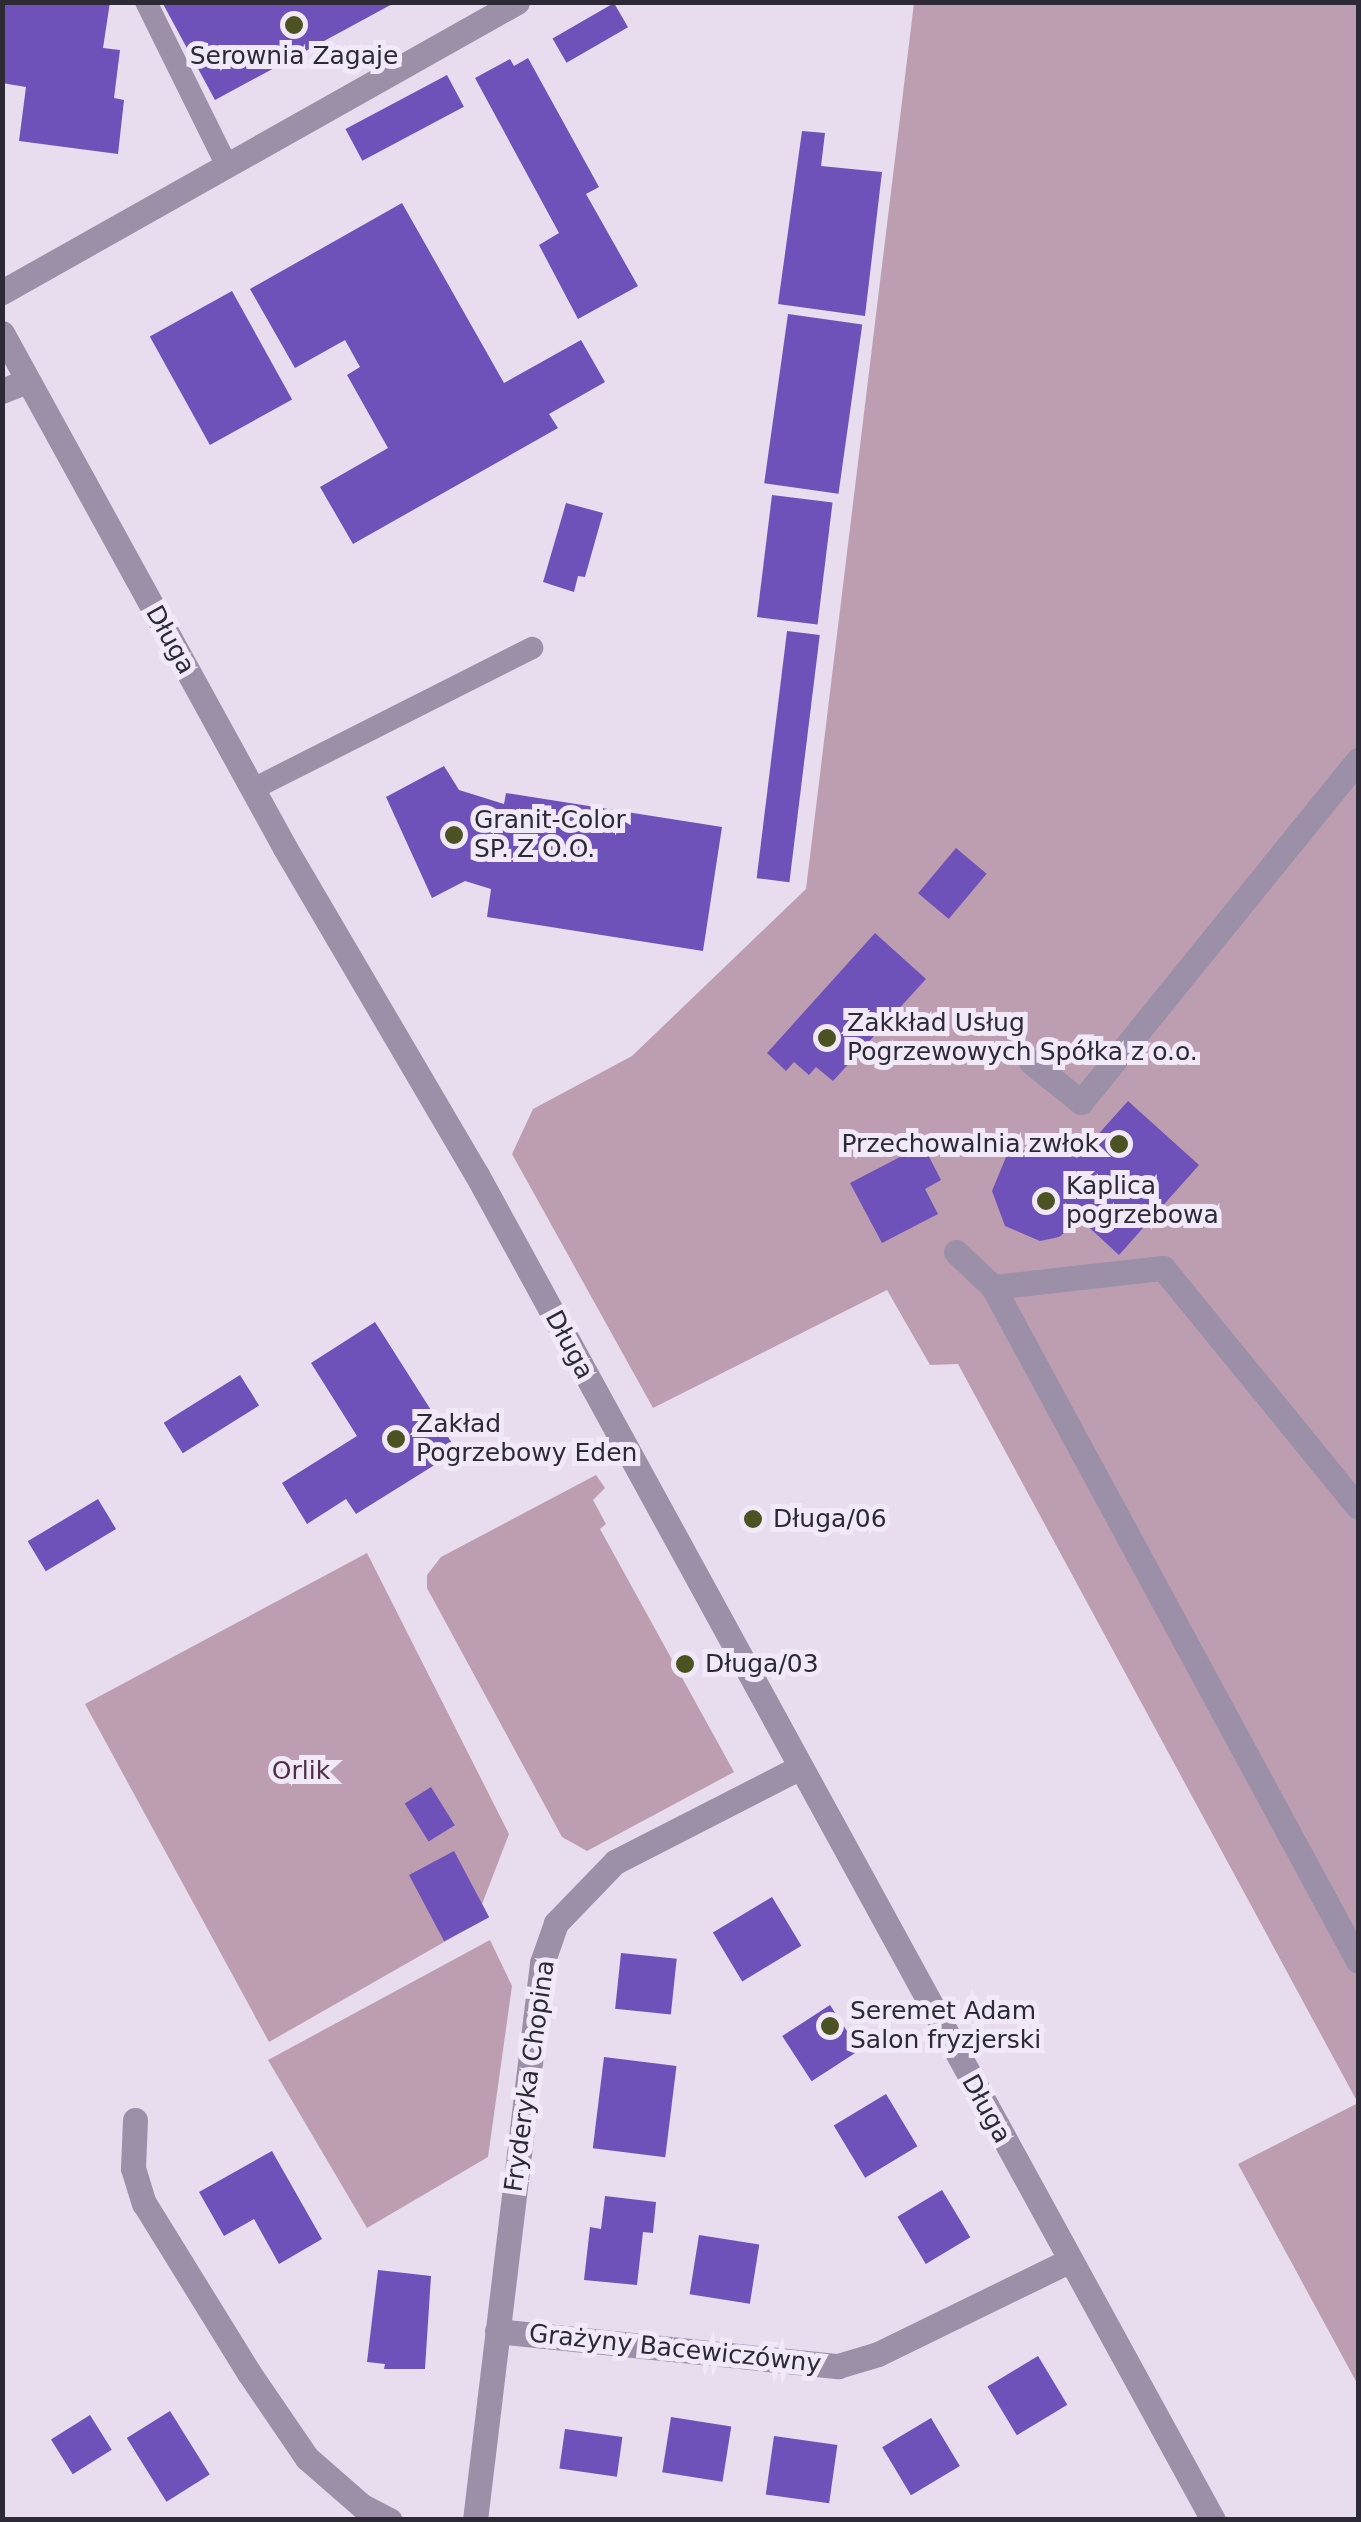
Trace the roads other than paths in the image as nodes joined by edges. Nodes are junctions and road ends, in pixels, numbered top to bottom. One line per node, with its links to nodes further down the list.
1 (146, 2): 3 (lane)
2 (517, 2): 3 (street)
3 (227, 166): 4 (street)
4 (2, 292)
5 (2, 333): 6 (street, Długa)
6 (27, 380): 7 (street); 10 (street, Długa)
7 (2, 391)
8 (532, 648): 10 (lane)
9 (1358, 760): 11 (street)
10 (252, 789): 15 (street, Długa)
11 (1031, 1062)
12 (956, 1252): 13 (street)
13 (993, 1287): 14 (street); 16 (street)
14 (1358, 1507)
15 (799, 1768): 18 (street, Długa); 19 (street, Fryderyka Chopina)
16 (1358, 1961)
17 (135, 2120): 20 (street)
18 (1070, 2261): 19 (street, Grażyny Bacewiczówny); 22 (street, Długa)
19 (497, 2331): 21 (street, Fryderyka Chopina)
20 (390, 2520)
21 (475, 2520)
22 (1214, 2520)

